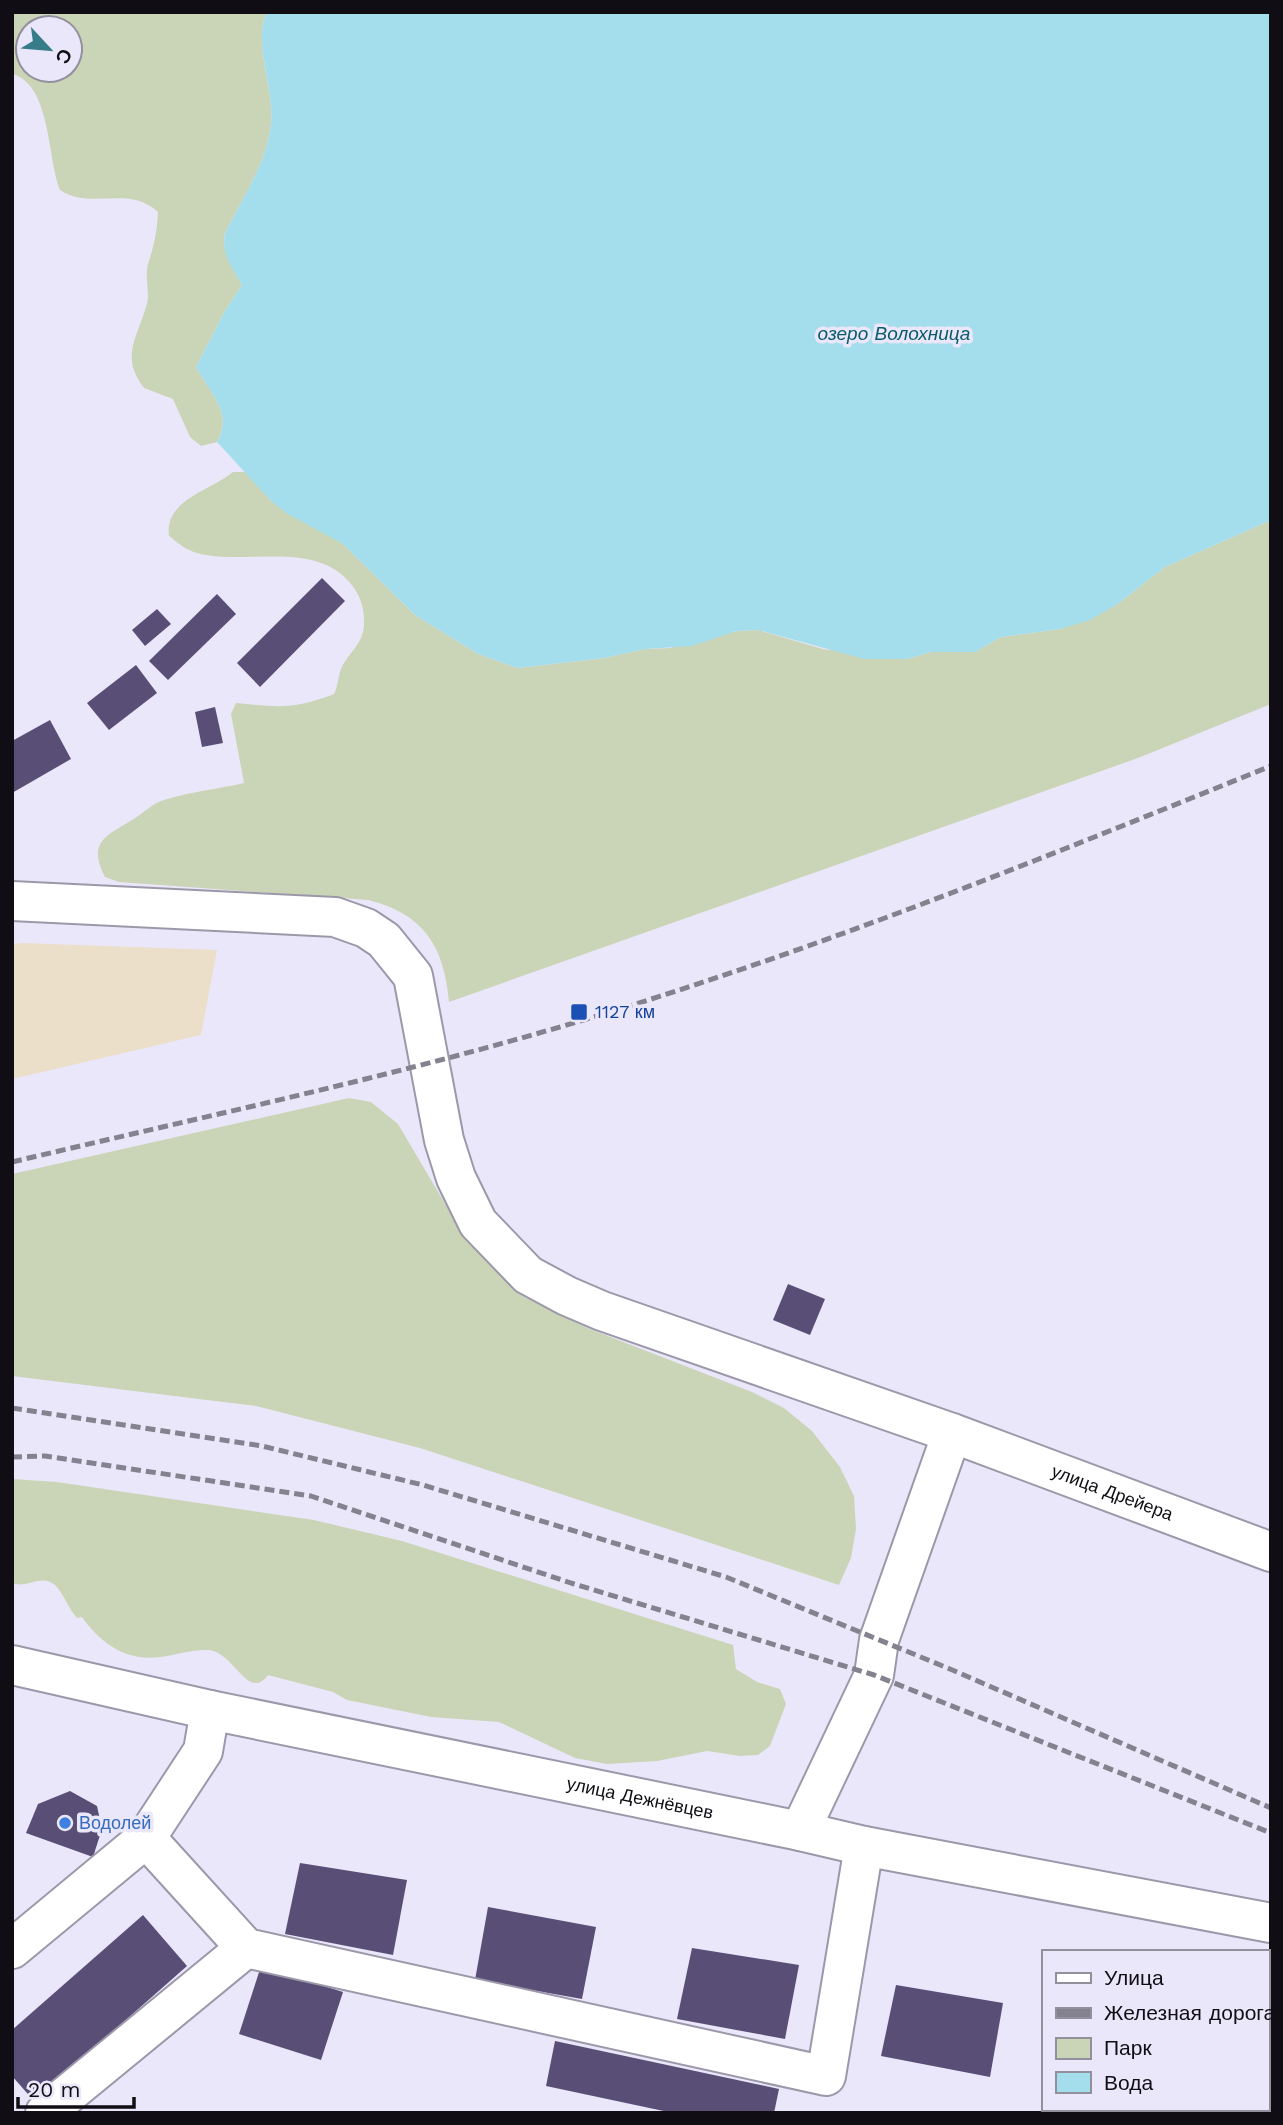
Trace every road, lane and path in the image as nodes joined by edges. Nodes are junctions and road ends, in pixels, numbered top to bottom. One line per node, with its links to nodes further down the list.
1 (12, 901): 2 (street, улица Дрейера)
2 (952, 1433): 3 (street, улица Дрейера); 6 (street)
3 (1271, 1552)
4 (12, 1665): 5 (street, улица Дежнёвцев)
5 (210, 1710): 6 (street, улица Дежнёвцев); 7 (street)
6 (800, 1831): 8 (street, улица Дежнёвцев)
7 (146, 1838): 10 (street); 11 (street)
8 (864, 1846): 9 (street, улица Дежнёвцев); 10 (street)
9 (1271, 1923)
10 (246, 1948): 12 (street)
11 (12, 1949)
12 (45, 2113)

